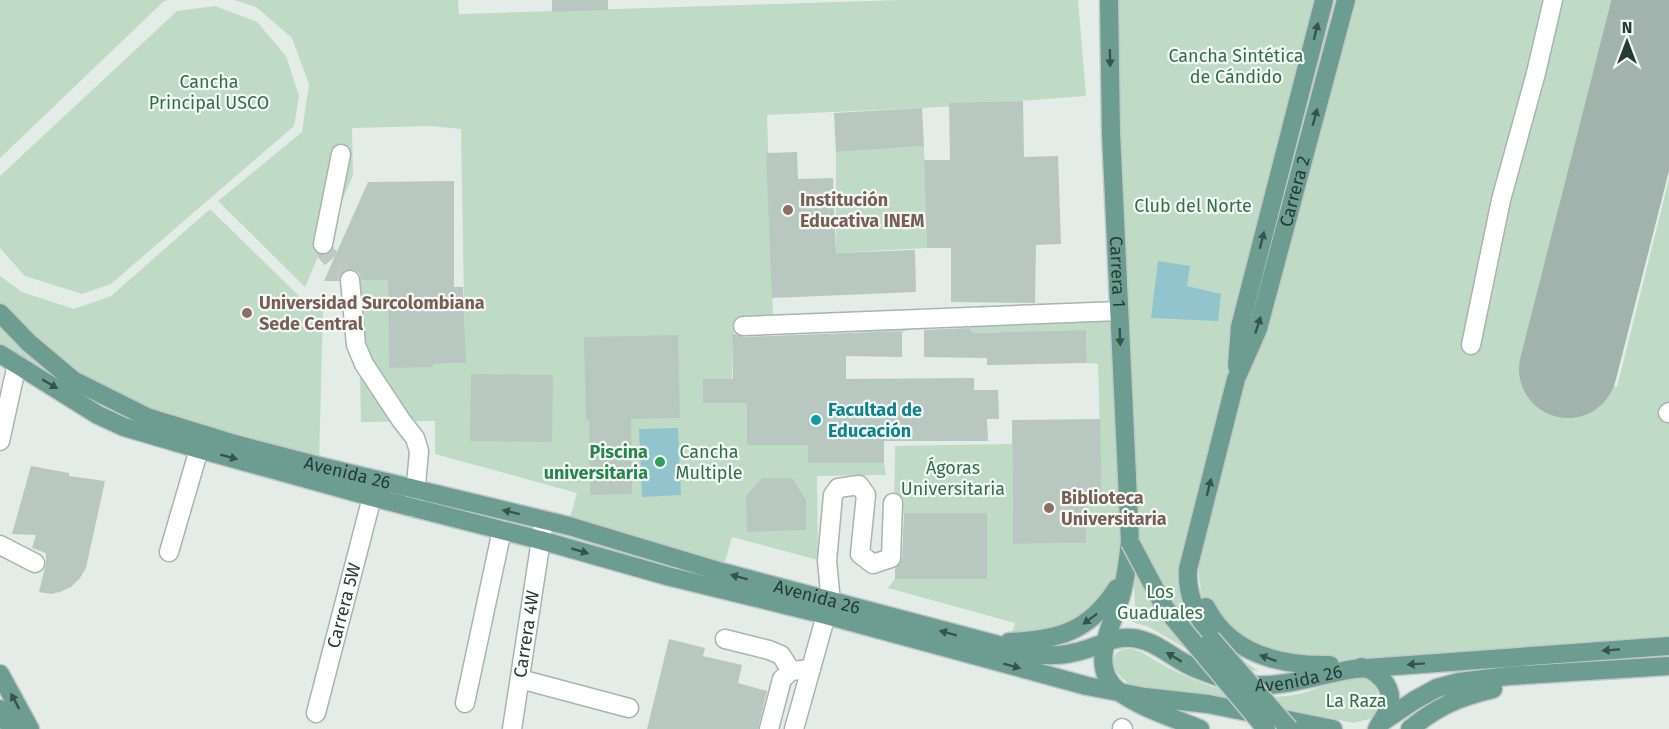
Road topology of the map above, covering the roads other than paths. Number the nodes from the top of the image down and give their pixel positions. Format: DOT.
graph roads {
  1 [pos="1109,0"];
  2 [pos="1324,0"];
  3 [pos="1346,0"];
  4 [pos="1553,0"];
  5 [pos="341,154"];
  6 [pos="324,244"];
  7 [pos="350,280"];
  8 [pos="1119,311"];
  9 [pos="0,313"];
  10 [pos="743,326"];
  11 [pos="1471,345"];
  12 [pos="0,354"];
  13 [pos="16,364"];
  14 [pos="1236,379"];
  15 [pos="0,441"];
  16 [pos="199,449"];
  17 [pos="417,489"];
  18 [pos="372,497"];
  19 [pos="893,503"];
  20 [pos="414,508"];
  21 [pos="544,520"];
  22 [pos="502,530"];
  23 [pos="540,540"];
  24 [pos="1130,542"];
  25 [pos="1195,543"];
  26 [pos="0,545"];
  27 [pos="169,552"];
  28 [pos="35,563"];
  29 [pos="1126,574"];
  30 [pos="828,608"];
  31 [pos="725,639"];
  32 [pos="1105,642"];
  33 [pos="986,643"];
  34 [pos="1669,646"];
  35 [pos="1669,666"];
  36 [pos="1367,668"];
  37 [pos="811,669"];
  38 [pos="791,670"];
  39 [pos="1587,671"];
  40 [pos="0,674"];
  41 [pos="520,679"];
  42 [pos="1120,693"];
  43 [pos="465,703"];
  44 [pos="628,708"];
  45 [pos="0,709"];
  46 [pos="316,713"];
  47 [pos="1376,727"];
  48 [pos="11,729"];
  49 [pos="30,729"];
  50 [pos="512,729"];
  51 [pos="768,729"];
  52 [pos="794,729"];
  53 [pos="1200,729"];
  54 [pos="1266,729"];
  55 [pos="1289,729"];
  56 [pos="1333,729"];
  57 [pos="1410,729"];
  1 -- 8 [label="main road, Carrera 1, one-way"];
  14 -- 2 [label="main road, Carrera 2, one-way"];
  14 -- 3 [label="main road, Carrera 2, one-way"];
  4 -- 11 [label="street"];
  5 -- 6 [label="street"];
  7 -- 17 [label="street"];
  8 -- 10 [label="street"];
  8 -- 24 [label="main road, Carrera 1, one-way"];
  9 -- 17 [label="main road, Avenida 26"];
  12 -- 13 [label="main road, Avenida 26"];
  13 -- 15 [label="street"];
  13 -- 16 [label="main road, Avenida 26, one-way"];
  25 -- 14 [label="main road, Carrera 2, one-way"];
  16 -- 18 [label="main road, Avenida 26, one-way"];
  16 -- 27 [label="street"];
  17 -- 20 [label="street"];
  21 -- 17 [label="main road, Avenida 26, one-way"];
  18 -- 20 [label="main road, Avenida 26"];
  18 -- 46 [label="street, Carrera 5W"];
  19 -- 30 [label="street"];
  20 -- 22 [label="main road, Avenida 26"];
  21 -- 23 [label="street, Carrera 4W"];
  30 -- 21 [label="main road, Avenida 26, one-way"];
  22 -- 23 [label="main road, Avenida 26"];
  22 -- 43 [label="street"];
  23 -- 30 [label="main road, Avenida 26, one-way"];
  23 -- 41 [label="street, Carrera 4W"];
  24 -- 29 [label="main road, Carrera 1"];
  24 -- 54 [label="main road, bridge"];
  36 -- 25 [label="main road, one-way"];
  25 -- 55 [label="main road, Carrera 2, bridge"];
  26 -- 28 [label="street"];
  29 -- 32 [label="main road, Carrera 1"];
  29 -- 33 [label="main road, one-way"];
  33 -- 30 [label="main road, Avenida 26, one-way"];
  30 -- 37 [label="street"];
  30 -- 42 [label="main road, Avenida 26, one-way"];
  31 -- 38 [label="street"];
  32 -- 33 [label="main road, Avenida 26"];
  36 -- 32 [label="main road, Avenida 26, one-way"];
  32 -- 42 [label="main road, Carrera 1"];
  34 -- 36 [label="main road, Avenida 26, one-way"];
  35 -- 39 [label="main road"];
  36 -- 47 [label="main road"];
  37 -- 38 [label="street"];
  37 -- 52 [label="street"];
  38 -- 51 [label="street"];
  39 -- 47 [label="main road"];
  39 -- 57 [label="main road"];
  49 -- 40 [label="main road, one-way"];
  41 -- 44 [label="street"];
  41 -- 50 [label="street, Carrera 4W"];
  42 -- 53 [label="main road"];
  42 -- 56 [label="main road, Avenida 26"];
  45 -- 48 [label="main road"];
}
